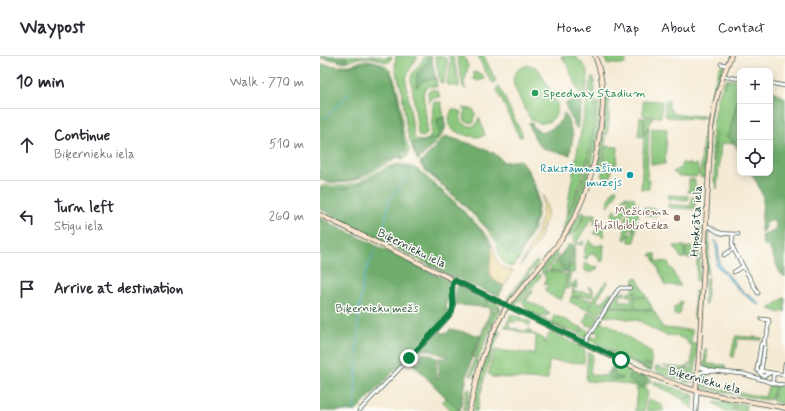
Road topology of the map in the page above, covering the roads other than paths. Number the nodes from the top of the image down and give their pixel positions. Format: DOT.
graph roads {
  1 [pos="595,56"];
  2 [pos="731,56"];
  3 [pos="721,64"];
  4 [pos="727,65"];
  5 [pos="723,76"];
  6 [pos="737,78"];
  7 [pos="773,84"];
  8 [pos="785,86"];
  9 [pos="320,215"];
  10 [pos="706,226"];
  11 [pos="733,234"];
  12 [pos="738,234"];
  13 [pos="733,249"];
  14 [pos="724,255"];
  15 [pos="743,266"];
  16 [pos="734,272"];
  17 [pos="454,280"];
  18 [pos="759,284"];
  19 [pos="754,287"];
  20 [pos="630,288"];
  21 [pos="758,293"];
  22 [pos="507,306"];
  23 [pos="761,319"];
  24 [pos="585,343"];
  25 [pos="785,364"];
  26 [pos="698,366"];
  27 [pos="713,371"];
  28 [pos="774,374"];
  29 [pos="784,375"];
  30 [pos="697,376"];
  31 [pos="773,382"];
  32 [pos="785,385"];
  33 [pos="696,390"];
  34 [pos="785,408"];
  35 [pos="359,411"];
  36 [pos="469,411"];
  37 [pos="696,411"];
  1 -- 22 [label="main road"];
  2 -- 4 [label="main road, Hipokrāta iela"];
  3 -- 4 [label="street"];
  4 -- 5 [label="main road, Hipokrāta iela"];
  5 -- 6 [label="street"];
  5 -- 10 [label="main road, Hipokrāta iela"];
  7 -- 8 [label="street"];
  9 -- 17 [label="main road, Biķernieku iela"];
  10 -- 11 [label="street"];
  10 -- 26 [label="main road, Hipokrāta iela"];
  11 -- 12 [label="street"];
  11 -- 13 [label="street"];
  13 -- 14 [label="street"];
  13 -- 15 [label="street"];
  15 -- 16 [label="street"];
  15 -- 19 [label="street"];
  17 -- 22 [label="main road, Biķernieku iela"];
  17 -- 35 [label="street"];
  18 -- 19 [label="street"];
  19 -- 21 [label="street"];
  20 -- 24 [label="street"];
  22 -- 24 [label="main road, Biķernieku iela"];
  22 -- 36 [label="main road"];
  23 -- 28 [label="street"];
  24 -- 33 [label="main road, Biķernieku iela"];
  25 -- 29 [label="street"];
  26 -- 27 [label="street"];
  26 -- 30 [label="main road, Hipokrāta iela"];
  27 -- 30 [label="street"];
  27 -- 31 [label="street"];
  28 -- 29 [label="street"];
  28 -- 31 [label="street"];
  30 -- 33 [label="main road, Hipokrāta iela"];
  31 -- 32 [label="street"];
  33 -- 34 [label="main road, Biķernieku iela"];
  33 -- 37 [label="street"];
}
